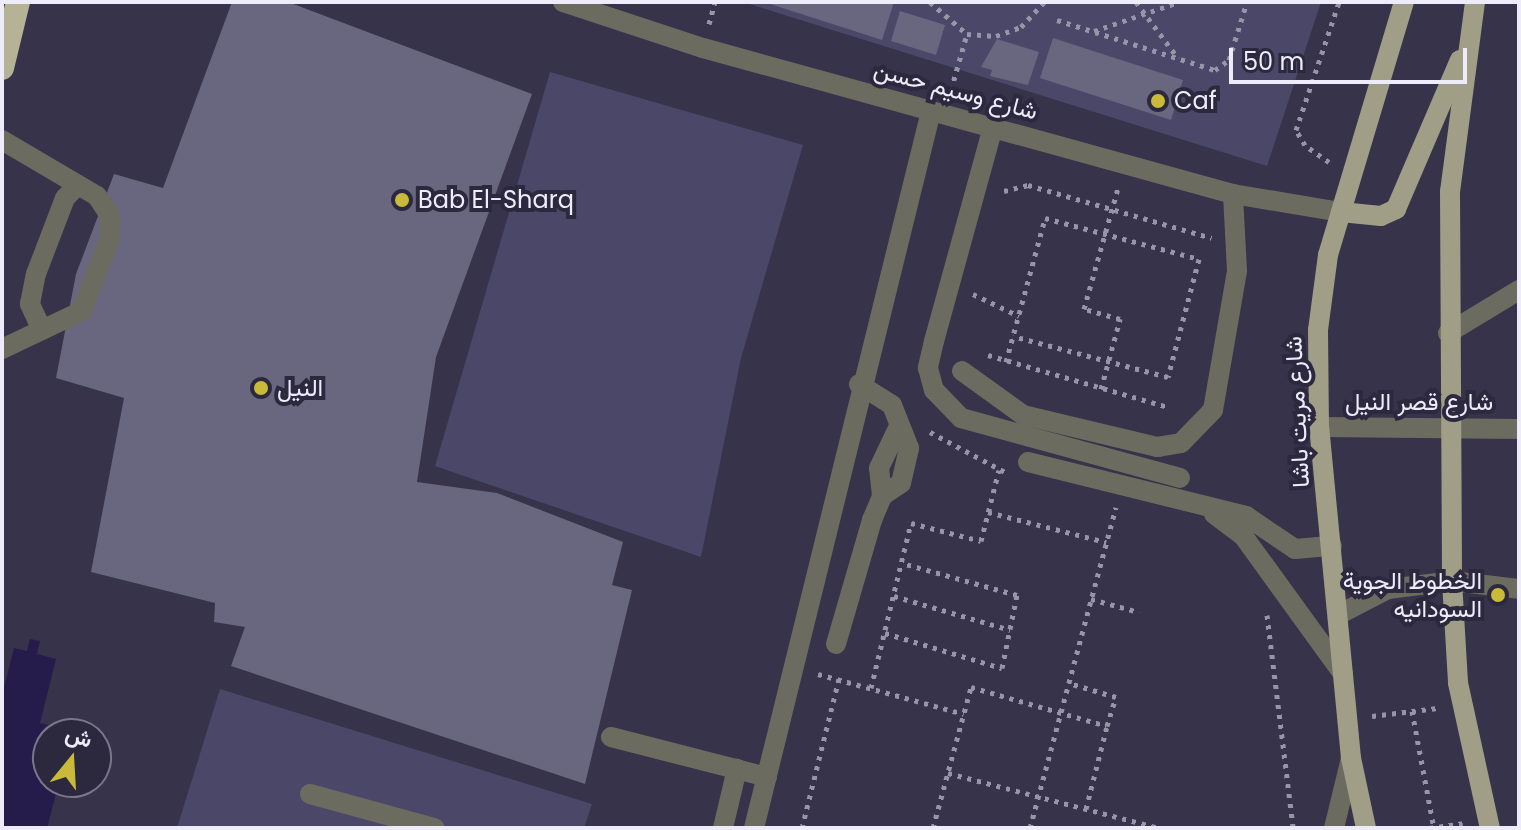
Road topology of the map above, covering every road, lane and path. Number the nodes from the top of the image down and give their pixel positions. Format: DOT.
graph roads {
  1 [pos="18,2"];
  2 [pos="563,2"];
  3 [pos="930,2"];
  4 [pos="1044,2"];
  5 [pos="1136,2"];
  6 [pos="1179,2"];
  7 [pos="1247,2"];
  8 [pos="1339,2"];
  9 [pos="1404,2"];
  10 [pos="1475,2"];
  11 [pos="1145,14"];
  12 [pos="1057,20"];
  13 [pos="1093,31"];
  14 [pos="967,34"];
  15 [pos="1465,50"];
  16 [pos="1178,59"];
  17 [pos="2,68"];
  18 [pos="937,112"];
  19 [pos="993,127"];
  20 [pos="2,140"];
  21 [pos="1124,164"];
  22 [pos="1351,177"];
  23 [pos="78,185"];
  24 [pos="1233,194"];
  25 [pos="999,195"];
  26 [pos="1112,208"];
  27 [pos="1341,212"];
  28 [pos="1104,234"];
  29 [pos="1222,247"];
  30 [pos="976,279"];
  31 [pos="1519,290"];
  32 [pos="972,293"];
  33 [pos="968,306"];
  34 [pos="1019,316"];
  35 [pos="42,330"];
  36 [pos="1448,333"];
  37 [pos="1013,336"];
  38 [pos="2,349"];
  39 [pos="981,353"];
  40 [pos="1109,361"];
  41 [pos="1006,362"];
  42 [pos="962,371"];
  43 [pos="859,384"];
  44 [pos="1101,389"];
  45 [pos="1168,407"];
  46 [pos="897,421"];
  47 [pos="1319,427"];
  48 [pos="1454,427"];
  49 [pos="1519,429"];
  50 [pos="1020,468"];
  51 [pos="999,470"];
  52 [pos="1180,478"];
  53 [pos="1102,498"];
  54 [pos="1117,502"];
  55 [pos="1132,507"];
  56 [pos="1207,510"];
  57 [pos="988,512"];
  58 [pos="1106,542"];
  59 [pos="1332,546"];
  60 [pos="902,563"];
  61 [pos="1452,581"];
  62 [pos="1519,589"];
  63 [pos="894,596"];
  64 [pos="1091,599"];
  65 [pos="1262,602"];
  66 [pos="1139,612"];
  67 [pos="1338,615"];
  68 [pos="1010,630"];
  69 [pos="885,633"];
  70 [pos="836,644"];
  71 [pos="793,666"];
  72 [pos="1343,674"];
  73 [pos="839,679"];
  74 [pos="1069,683"];
  75 [pos="871,688"];
  76 [pos="1463,705"];
  77 [pos="1412,711"];
  78 [pos="1061,712"];
  79 [pos="964,714"];
  80 [pos="1348,719"];
  81 [pos="1107,726"];
  82 [pos="611,737"];
  83 [pos="1351,758"];
  84 [pos="737,769"];
  85 [pos="948,773"];
  86 [pos="767,777"];
  87 [pos="310,794"];
  88 [pos="1039,797"];
  89 [pos="1086,809"];
  90 [pos="1489,824"];
  91 [pos="1135,825"];
  92 [pos="434,828"];
  93 [pos="723,828"];
  94 [pos="754,828"];
  95 [pos="802,828"];
  96 [pos="933,828"];
  97 [pos="1030,828"];
  98 [pos="1159,828"];
  99 [pos="1293,828"];
  100 [pos="1334,828"];
  101 [pos="1366,828"];
  102 [pos="1432,828"];
  1 -- 17 [label="highway"];
  2 -- 18 [label="street, شارع وسيم حسن"];
  3 -- 14 [label="path"];
  4 -- 14 [label="path"];
  5 -- 11 [label="path"];
  6 -- 11 [label="path"];
  7 -- 16 [label="path"];
  8 -- 22 [label="path"];
  9 -- 22 [label="main road, شارع مريت باشا"];
  10 -- 15 [label="main road"];
  11 -- 13 [label="path"];
  11 -- 16 [label="path"];
  12 -- 13 [label="path"];
  13 -- 16 [label="path"];
  14 -- 18 [label="path"];
  15 -- 27 [label="main road"];
  15 -- 36 [label="main road"];
  18 -- 19 [label="street, شارع وسيم حسن"];
  18 -- 43 [label="street"];
  19 -- 21 [label="street, شارع وسيم حسن"];
  19 -- 52 [label="street"];
  20 -- 23 [label="street"];
  21 -- 24 [label="street, شارع وسيم حسن"];
  21 -- 26 [label="path"];
  22 -- 27 [label="main road, شارع مريت باشا"];
  23 -- 35 [label="street"];
  23 -- 35 [label="street"];
  24 -- 27 [label="street, شارع وسيم حسن"];
  24 -- 42 [label="street"];
  25 -- 26 [label="path"];
  26 -- 28 [label="path"];
  26 -- 29 [label="path"];
  27 -- 47 [label="main road, شارع مريت باشا"];
  28 -- 34 [label="path"];
  28 -- 40 [label="path"];
  28 -- 40 [label="path"];
  30 -- 32 [label="path"];
  31 -- 36 [label="street"];
  32 -- 33 [label="path"];
  32 -- 34 [label="path"];
  34 -- 37 [label="path"];
  35 -- 38 [label="street"];
  36 -- 48 [label="main road"];
  37 -- 40 [label="path"];
  37 -- 41 [label="path"];
  39 -- 41 [label="path"];
  40 -- 44 [label="path"];
  41 -- 44 [label="path"];
  43 -- 46 [label="street"];
  43 -- 71 [label="street"];
  44 -- 45 [label="path"];
  46 -- 51 [label="path"];
  46 -- 70 [label="street"];
  47 -- 48 [label="street, شارع قصر النيل"];
  47 -- 59 [label="main road, شارع مريت باشا"];
  48 -- 49 [label="street, شارع قصر النيل"];
  48 -- 61 [label="main road"];
  50 -- 51 [label="path"];
  50 -- 56 [label="street"];
  51 -- 57 [label="path"];
  53 -- 54 [label="path"];
  54 -- 55 [label="path"];
  54 -- 58 [label="path"];
  56 -- 59 [label="street"];
  56 -- 72 [label="street"];
  57 -- 58 [label="path"];
  57 -- 60 [label="path"];
  58 -- 64 [label="path"];
  59 -- 67 [label="main road, شارع مريت باشا"];
  60 -- 63 [label="path"];
  60 -- 68 [label="path"];
  61 -- 62 [label="street"];
  61 -- 67 [label="street"];
  61 -- 76 [label="main road"];
  63 -- 68 [label="path"];
  63 -- 69 [label="path"];
  64 -- 66 [label="path"];
  64 -- 74 [label="path"];
  65 -- 99 [label="path"];
  67 -- 72 [label="main road, شارع مريت باشا"];
  68 -- 69 [label="path"];
  69 -- 75 [label="path"];
  71 -- 73 [label="path"];
  71 -- 86 [label="street"];
  72 -- 80 [label="main road, شارع مريت باشا"];
  73 -- 75 [label="path"];
  73 -- 95 [label="path"];
  74 -- 78 [label="path"];
  74 -- 81 [label="path"];
  75 -- 79 [label="path"];
  76 -- 77 [label="path"];
  76 -- 90 [label="main road"];
  77 -- 80 [label="path"];
  77 -- 102 [label="path"];
  78 -- 79 [label="path"];
  78 -- 81 [label="path"];
  78 -- 88 [label="path"];
  79 -- 85 [label="path"];
  80 -- 83 [label="main road, شارع مريت باشا"];
  81 -- 89 [label="path"];
  82 -- 84 [label="street"];
  83 -- 100 [label="street"];
  83 -- 101 [label="main road, شارع مريت باشا"];
  84 -- 86 [label="street"];
  84 -- 93 [label="street"];
  85 -- 88 [label="path"];
  85 -- 96 [label="path"];
  86 -- 94 [label="street"];
  87 -- 92 [label="street"];
  88 -- 89 [label="path"];
  88 -- 97 [label="path"];
  89 -- 91 [label="path"];
  90 -- 102 [label="path"];
  91 -- 98 [label="path"];
}
